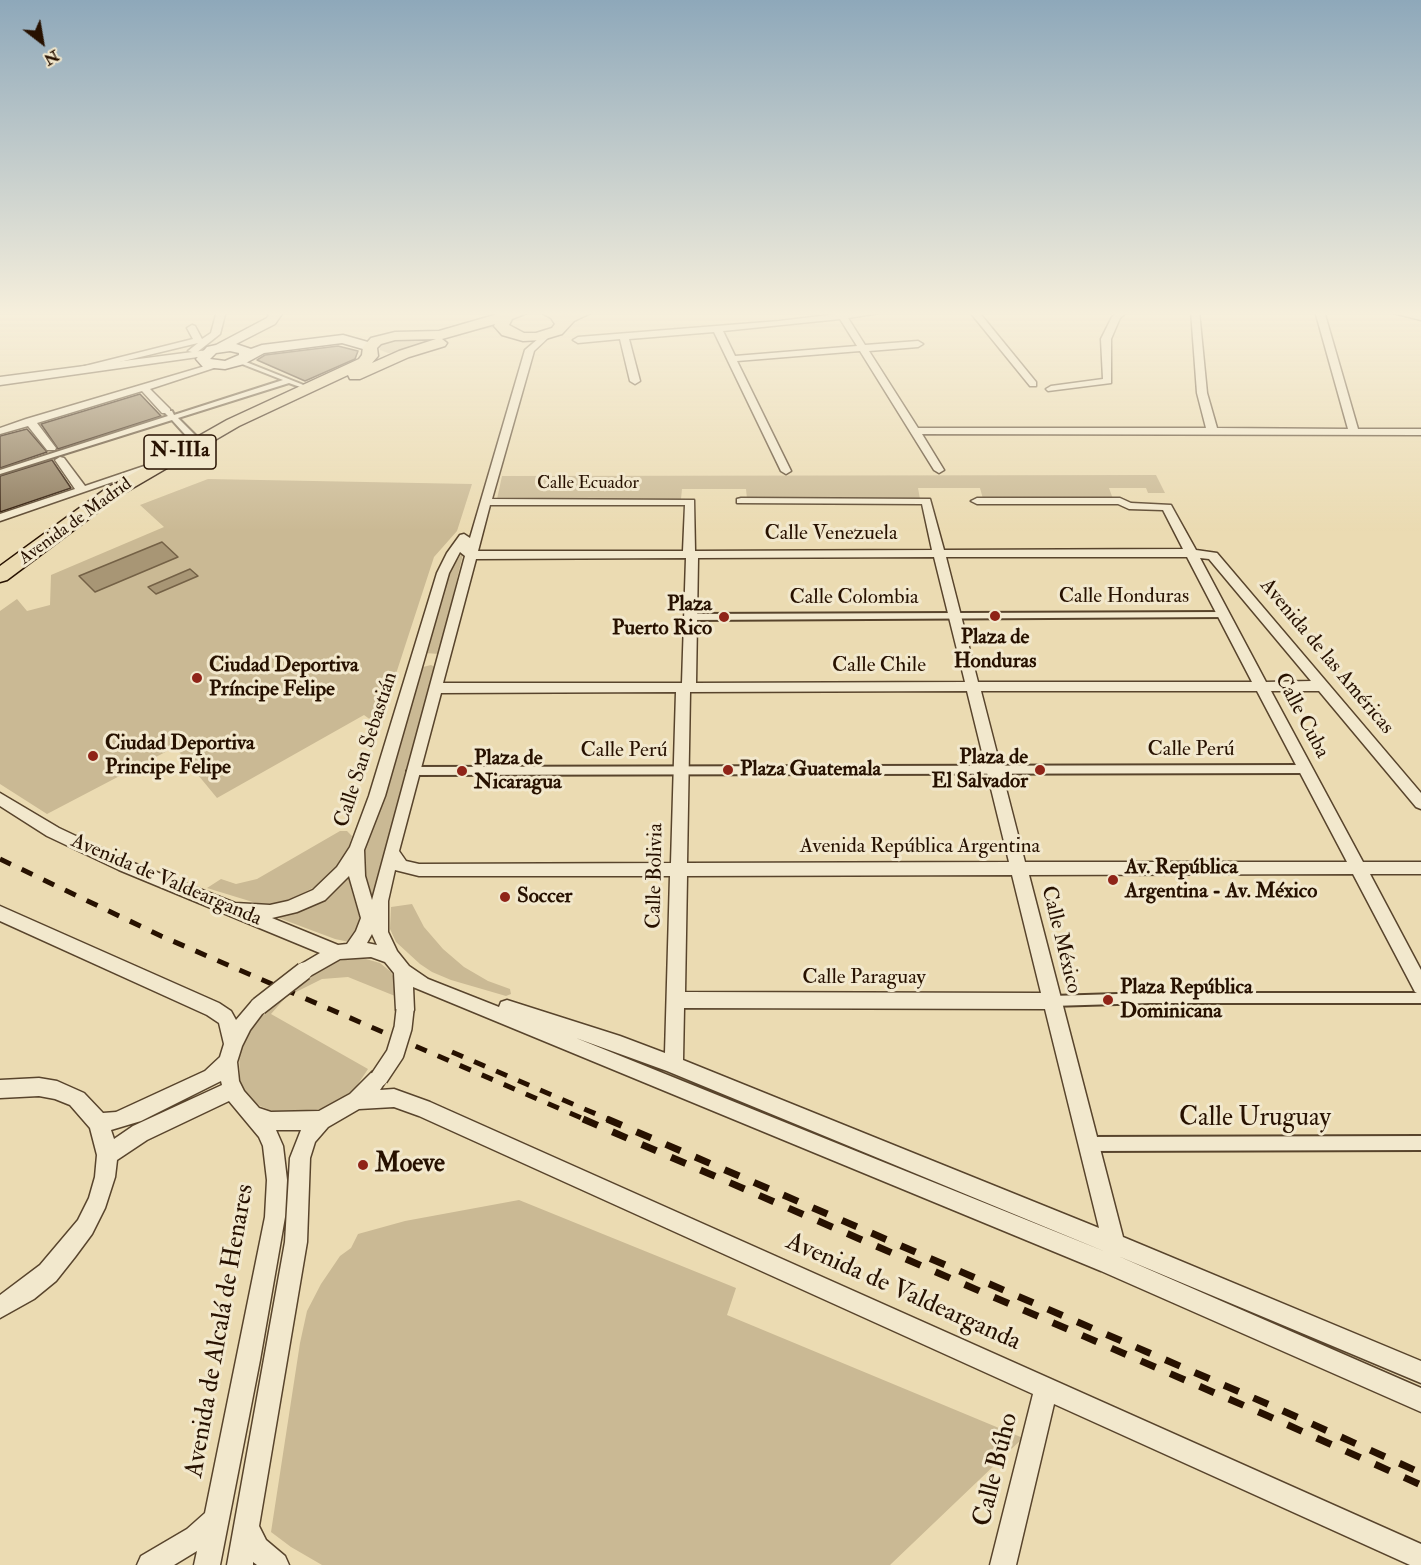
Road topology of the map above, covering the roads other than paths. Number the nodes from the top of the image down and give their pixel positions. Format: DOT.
graph roads {
  1 [pos="124,384"];
  2 [pos="149,384"];
  3 [pos="277,384"];
  4 [pos="297,384"];
  5 [pos="319,384"];
  6 [pos="336,384"];
  7 [pos="520,384"];
  8 [pos="744,384"];
  9 [pos="885,384"];
  10 [pos="1086,384"];
  11 [pos="1201,384"];
  12 [pos="1340,384"];
  13 [pos="303,386"];
  14 [pos="143,387"];
  15 [pos="1051,389"];
  16 [pos="170,414"];
  17 [pos="30,422"];
  18 [pos="0,425"];
  19 [pos="0,430"];
  20 [pos="914,431"];
  21 [pos="1212,431"];
  22 [pos="1354,432"];
  23 [pos="1421,432"];
  24 [pos="194,439"];
  25 [pos="55,454"];
  26 [pos="159,465"];
  27 [pos="939,470"];
  28 [pos="786,471"];
  29 [pos="0,472"];
  30 [pos="82,490"];
  31 [pos="741,501"];
  32 [pos="977,501"];
  33 [pos="485,502"];
  34 [pos="690,504"];
  35 [pos="0,518"];
  36 [pos="458,545"];
  37 [pos="1191,553"];
  38 [pos="691,554"];
  39 [pos="939,554"];
  40 [pos="471,555"];
  41 [pos="0,576"];
  42 [pos="0,596"];
  43 [pos="955,615"];
  44 [pos="1224,615"];
  45 [pos="691,616"];
  46 [pos="417,663"];
  47 [pos="440,664"];
  48 [pos="1262,686"];
  49 [pos="1323,686"];
  50 [pos="686,687"];
  51 [pos="973,687"];
  52 [pos="434,688"];
  53 [pos="1305,769"];
  54 [pos="994,770"];
  55 [pos="412,771"];
  56 [pos="681,771"];
  57 [pos="0,799"];
  58 [pos="1421,803"];
  59 [pos="357,849"];
  60 [pos="391,852"];
  61 [pos="1358,868"];
  62 [pos="1421,868"];
  63 [pos="1019,869"];
  64 [pos="419,870"];
  65 [pos="679,870"];
  66 [pos="383,888"];
  67 [pos="232,910"];
  68 [pos="0,913"];
  69 [pos="345,951"];
  70 [pos="397,964"];
  71 [pos="1421,987"];
  72 [pos="1421,998"];
  73 [pos="676,1000"];
  74 [pos="1052,1001"];
  75 [pos="476,1005"];
  76 [pos="231,1053"];
  77 [pos="674,1065"];
  78 [pos="0,1089"];
  79 [pos="234,1091"];
  80 [pos="357,1101"];
  81 [pos="252,1114"];
  82 [pos="321,1120"];
  83 [pos="98,1122"];
  84 [pos="1421,1143"];
  85 [pos="1088,1144"];
  86 [pos="107,1155"];
  87 [pos="1114,1245"];
  88 [pos="0,1307"];
  89 [pos="1421,1372"];
  90 [pos="1046,1389"];
  91 [pos="1421,1400"];
  92 [pos="216,1520"];
  93 [pos="248,1529"];
  94 [pos="1421,1557"];
  95 [pos="150,1565"];
  96 [pos="207,1565"];
  97 [pos="240,1565"];
  98 [pos="276,1565"];
  99 [pos="1004,1565"];
  1 -- 18 [label="street"];
  2 -- 14 [label="street"];
  3 -- 16 [label="street"];
  4 -- 13 [label="street"];
  5 -- 26 [label="highway, Avenida de Madrid / N-IIIa"];
  6 -- 42 [label="highway, Avenida de Madrid / N-IIIa"];
  7 -- 33 [label="street, Calle San Sebastián"];
  8 -- 28 [label="street"];
  9 -- 20 [label="street"];
  10 -- 15 [label="street"];
  11 -- 21 [label="street"];
  12 -- 22 [label="street"];
  14 -- 16 [label="street"];
  14 -- 17 [label="street"];
  16 -- 24 [label="street"];
  16 -- 25 [label="street"];
  17 -- 19 [label="street"];
  17 -- 25 [label="street"];
  20 -- 21 [label="street"];
  20 -- 27 [label="street"];
  21 -- 22 [label="street"];
  22 -- 23 [label="street"];
  25 -- 29 [label="street"];
  25 -- 30 [label="street"];
  26 -- 30 [label="street"];
  26 -- 41 [label="highway, Avenida de Madrid / N-IIIa"];
  30 -- 35 [label="street"];
  31 -- 39 [label="street, Calle México"];
  32 -- 37 [label="street, Calle Cuba"];
  33 -- 34 [label="street, Calle Ecuador"];
  33 -- 36 [label="street, Calle San Sebastián"];
  33 -- 40 [label="street, Calle San Sebastián"];
  34 -- 38 [label="street, Calle Bolivia"];
  36 -- 40 [label="street"];
  36 -- 46 [label="street, Calle San Sebastián"];
  37 -- 39 [label="street, Calle Venezuela"];
  37 -- 44 [label="street, Calle Cuba"];
  37 -- 49 [label="street, Avenida de las Américas"];
  38 -- 39 [label="street, Calle Venezuela"];
  38 -- 40 [label="street, Calle Venezuela"];
  38 -- 45 [label="street, Calle Bolivia"];
  39 -- 43 [label="street, Calle México"];
  40 -- 47 [label="street, Calle San Sebastián"];
  43 -- 44 [label="street, Calle Honduras"];
  43 -- 45 [label="street, Calle Colombia"];
  43 -- 51 [label="street, Calle México"];
  44 -- 48 [label="street, Calle Cuba"];
  45 -- 50 [label="street, Calle Bolivia"];
  46 -- 47 [label="street, Calle San Sebastián"];
  46 -- 59 [label="street, Calle San Sebastián"];
  47 -- 52 [label="street, Calle San Sebastián"];
  48 -- 49 [label="street, Calle Chile"];
  48 -- 51 [label="street, Calle Chile"];
  48 -- 53 [label="street, Calle Cuba"];
  49 -- 58 [label="street, Avenida de las Américas"];
  50 -- 51 [label="street, Calle Chile"];
  50 -- 52 [label="street, Calle Chile"];
  50 -- 56 [label="street, Calle Bolivia"];
  51 -- 54 [label="street, Calle México"];
  52 -- 55 [label="street, Calle San Sebastián"];
  53 -- 54 [label="street, Calle Perú"];
  53 -- 61 [label="street, Calle Cuba"];
  54 -- 56 [label="street"];
  54 -- 63 [label="street, Calle México"];
  55 -- 56 [label="street, Calle Perú"];
  55 -- 60 [label="street, Calle San Sebastián"];
  56 -- 65 [label="street, Calle Bolivia"];
  57 -- 67 [label="street, Avenida de Valdearganda"];
  59 -- 67 [label="street"];
  59 -- 69 [label="street"];
  60 -- 64 [label="street, Avenida República Argentina"];
  60 -- 66 [label="street, Calle San Sebastián"];
  61 -- 62 [label="street, Avenida República Argentina"];
  61 -- 63 [label="street, Avenida República Argentina"];
  61 -- 71 [label="street, Calle Cuba"];
  63 -- 65 [label="street, Avenida República Argentina"];
  63 -- 74 [label="street, Calle México"];
  64 -- 65 [label="street, Avenida República Argentina"];
  64 -- 66 [label="street, Avenida República Argentina"];
  65 -- 73 [label="street, Calle Bolivia"];
  66 -- 70 [label="street, Calle San Sebastián"];
  67 -- 69 [label="street, Avenida de Valdearganda"];
  68 -- 76 [label="street"];
  69 -- 70 [label="street"];
  69 -- 76 [label="street, bridge"];
  70 -- 75 [label="street"];
  70 -- 80 [label="street, bridge"];
  72 -- 74 [label="street"];
  73 -- 74 [label="street, Calle Paraguay"];
  73 -- 77 [label="street, Calle Bolivia"];
  74 -- 85 [label="street, Calle México"];
  75 -- 77 [label="street"];
  75 -- 91 [label="street"];
  76 -- 79 [label="street"];
  76 -- 83 [label="street"];
  77 -- 87 [label="street"];
  78 -- 83 [label="street"];
  79 -- 81 [label="street"];
  79 -- 86 [label="street"];
  80 -- 82 [label="street"];
  80 -- 90 [label="street, Avenida de Valdearganda"];
  81 -- 82 [label="street"];
  81 -- 92 [label="street, Avenida de Alcalá de Henares"];
  82 -- 93 [label="street"];
  83 -- 86 [label="street"];
  84 -- 85 [label="street, Calle Uruguay"];
  85 -- 87 [label="street, Calle México"];
  86 -- 88 [label="street"];
  87 -- 89 [label="street"];
  90 -- 94 [label="street, Avenida de Valdearganda"];
  90 -- 99 [label="street, Calle Búho"];
  92 -- 95 [label="street"];
  92 -- 96 [label="street, Avenida de Alcalá de Henares"];
  93 -- 97 [label="street"];
  93 -- 98 [label="street"];
}
